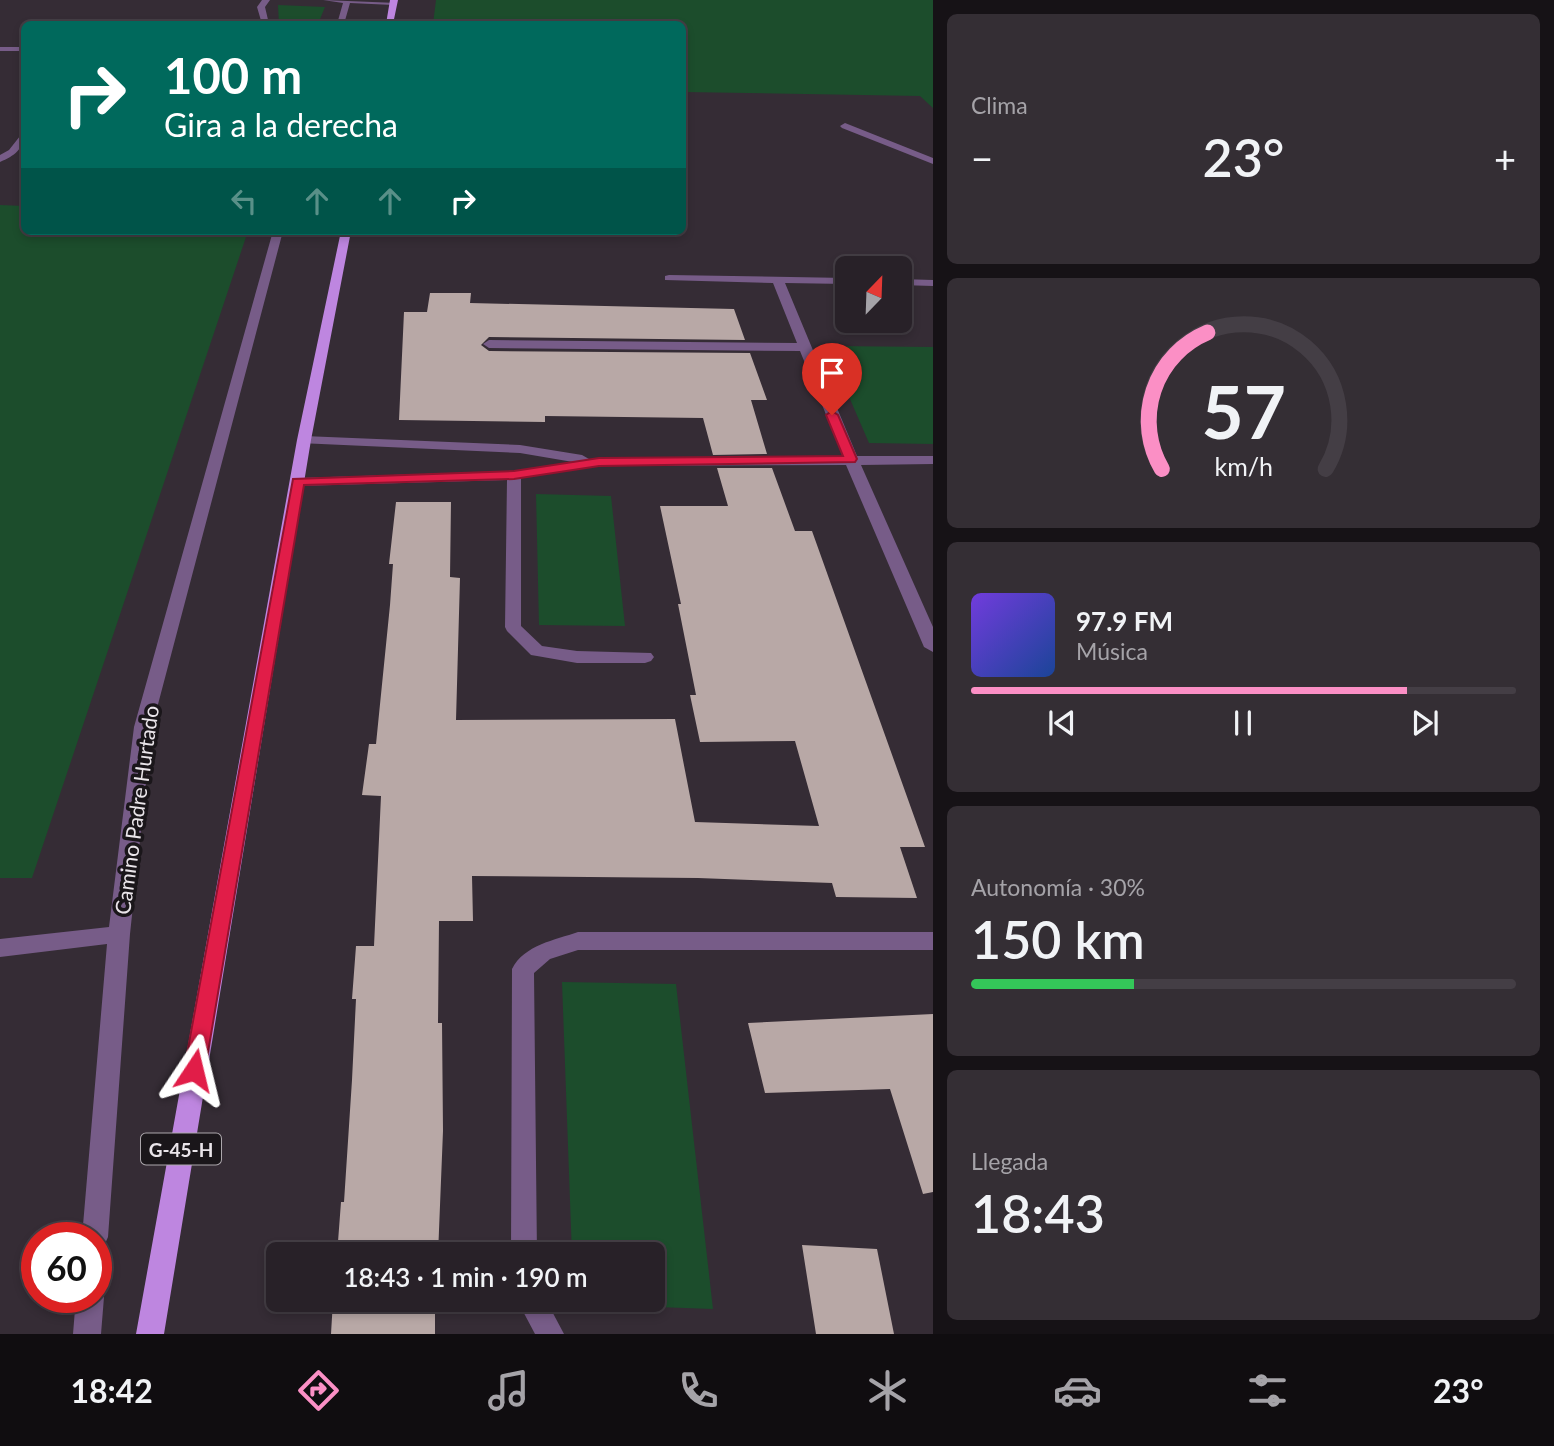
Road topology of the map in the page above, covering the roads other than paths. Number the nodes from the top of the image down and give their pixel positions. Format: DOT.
graph roads {
  1 [pos="266,0"];
  2 [pos="327,0"];
  3 [pos="347,0"];
  4 [pos="394,1"];
  5 [pos="265,21"];
  6 [pos="341,21"];
  7 [pos="390,21"];
  8 [pos="0,49"];
  9 [pos="21,49"];
  10 [pos="845,126"];
  11 [pos="21,139"];
  12 [pos="0,159"];
  13 [pos="933,161"];
  14 [pos="277,235"];
  15 [pos="345,235"];
  16 [pos="669,278"];
  17 [pos="777,279"];
  18 [pos="835,281"];
  19 [pos="912,282"];
  20 [pos="933,283"];
  21 [pos="489,344"];
  22 [pos="805,348"];
  23 [pos="304,440"];
  24 [pos="851,459"];
  25 [pos="933,460"];
  26 [pos="599,462"];
  27 [pos="514,475"];
  28 [pos="298,482"];
  29 [pos="933,647"];
  30 [pos="645,657"];
  31 [pos="119,934"];
  32 [pos="933,940"];
  33 [pos="0,948"];
  34 [pos="96,1222"];
  35 [pos="524,1242"];
  36 [pos="538,1312"];
  37 [pos="89,1313"];
  38 [pos="87,1334"];
  39 [pos="149,1334"];
  40 [pos="550,1334"];
  1 -- 5 [label="street"];
  2 -- 3 [label="street"];
  3 -- 4 [label="street"];
  3 -- 6 [label="street"];
  4 -- 7 [label="main road"];
  8 -- 9 [label="street"];
  10 -- 13 [label="street"];
  11 -- 12 [label="street"];
  14 -- 31 [label="street, Camino Padre Hurtado"];
  15 -- 23 [label="main road, G-45-H"];
  16 -- 17 [label="street"];
  17 -- 18 [label="street"];
  17 -- 22 [label="street"];
  19 -- 20 [label="street"];
  21 -- 22 [label="street"];
  22 -- 24 [label="street"];
  23 -- 26 [label="street"];
  23 -- 28 [label="main road, G-45-H"];
  24 -- 25 [label="street"];
  24 -- 26 [label="street"];
  24 -- 29 [label="street"];
  26 -- 27 [label="street"];
  27 -- 28 [label="street"];
  27 -- 30 [label="street"];
  28 -- 39 [label="main road, G-45-H"];
  31 -- 33 [label="street"];
  31 -- 34 [label="street, Camino Padre Hurtado"];
  32 -- 35 [label="street"];
  36 -- 40 [label="street"];
  37 -- 38 [label="street"];
}
